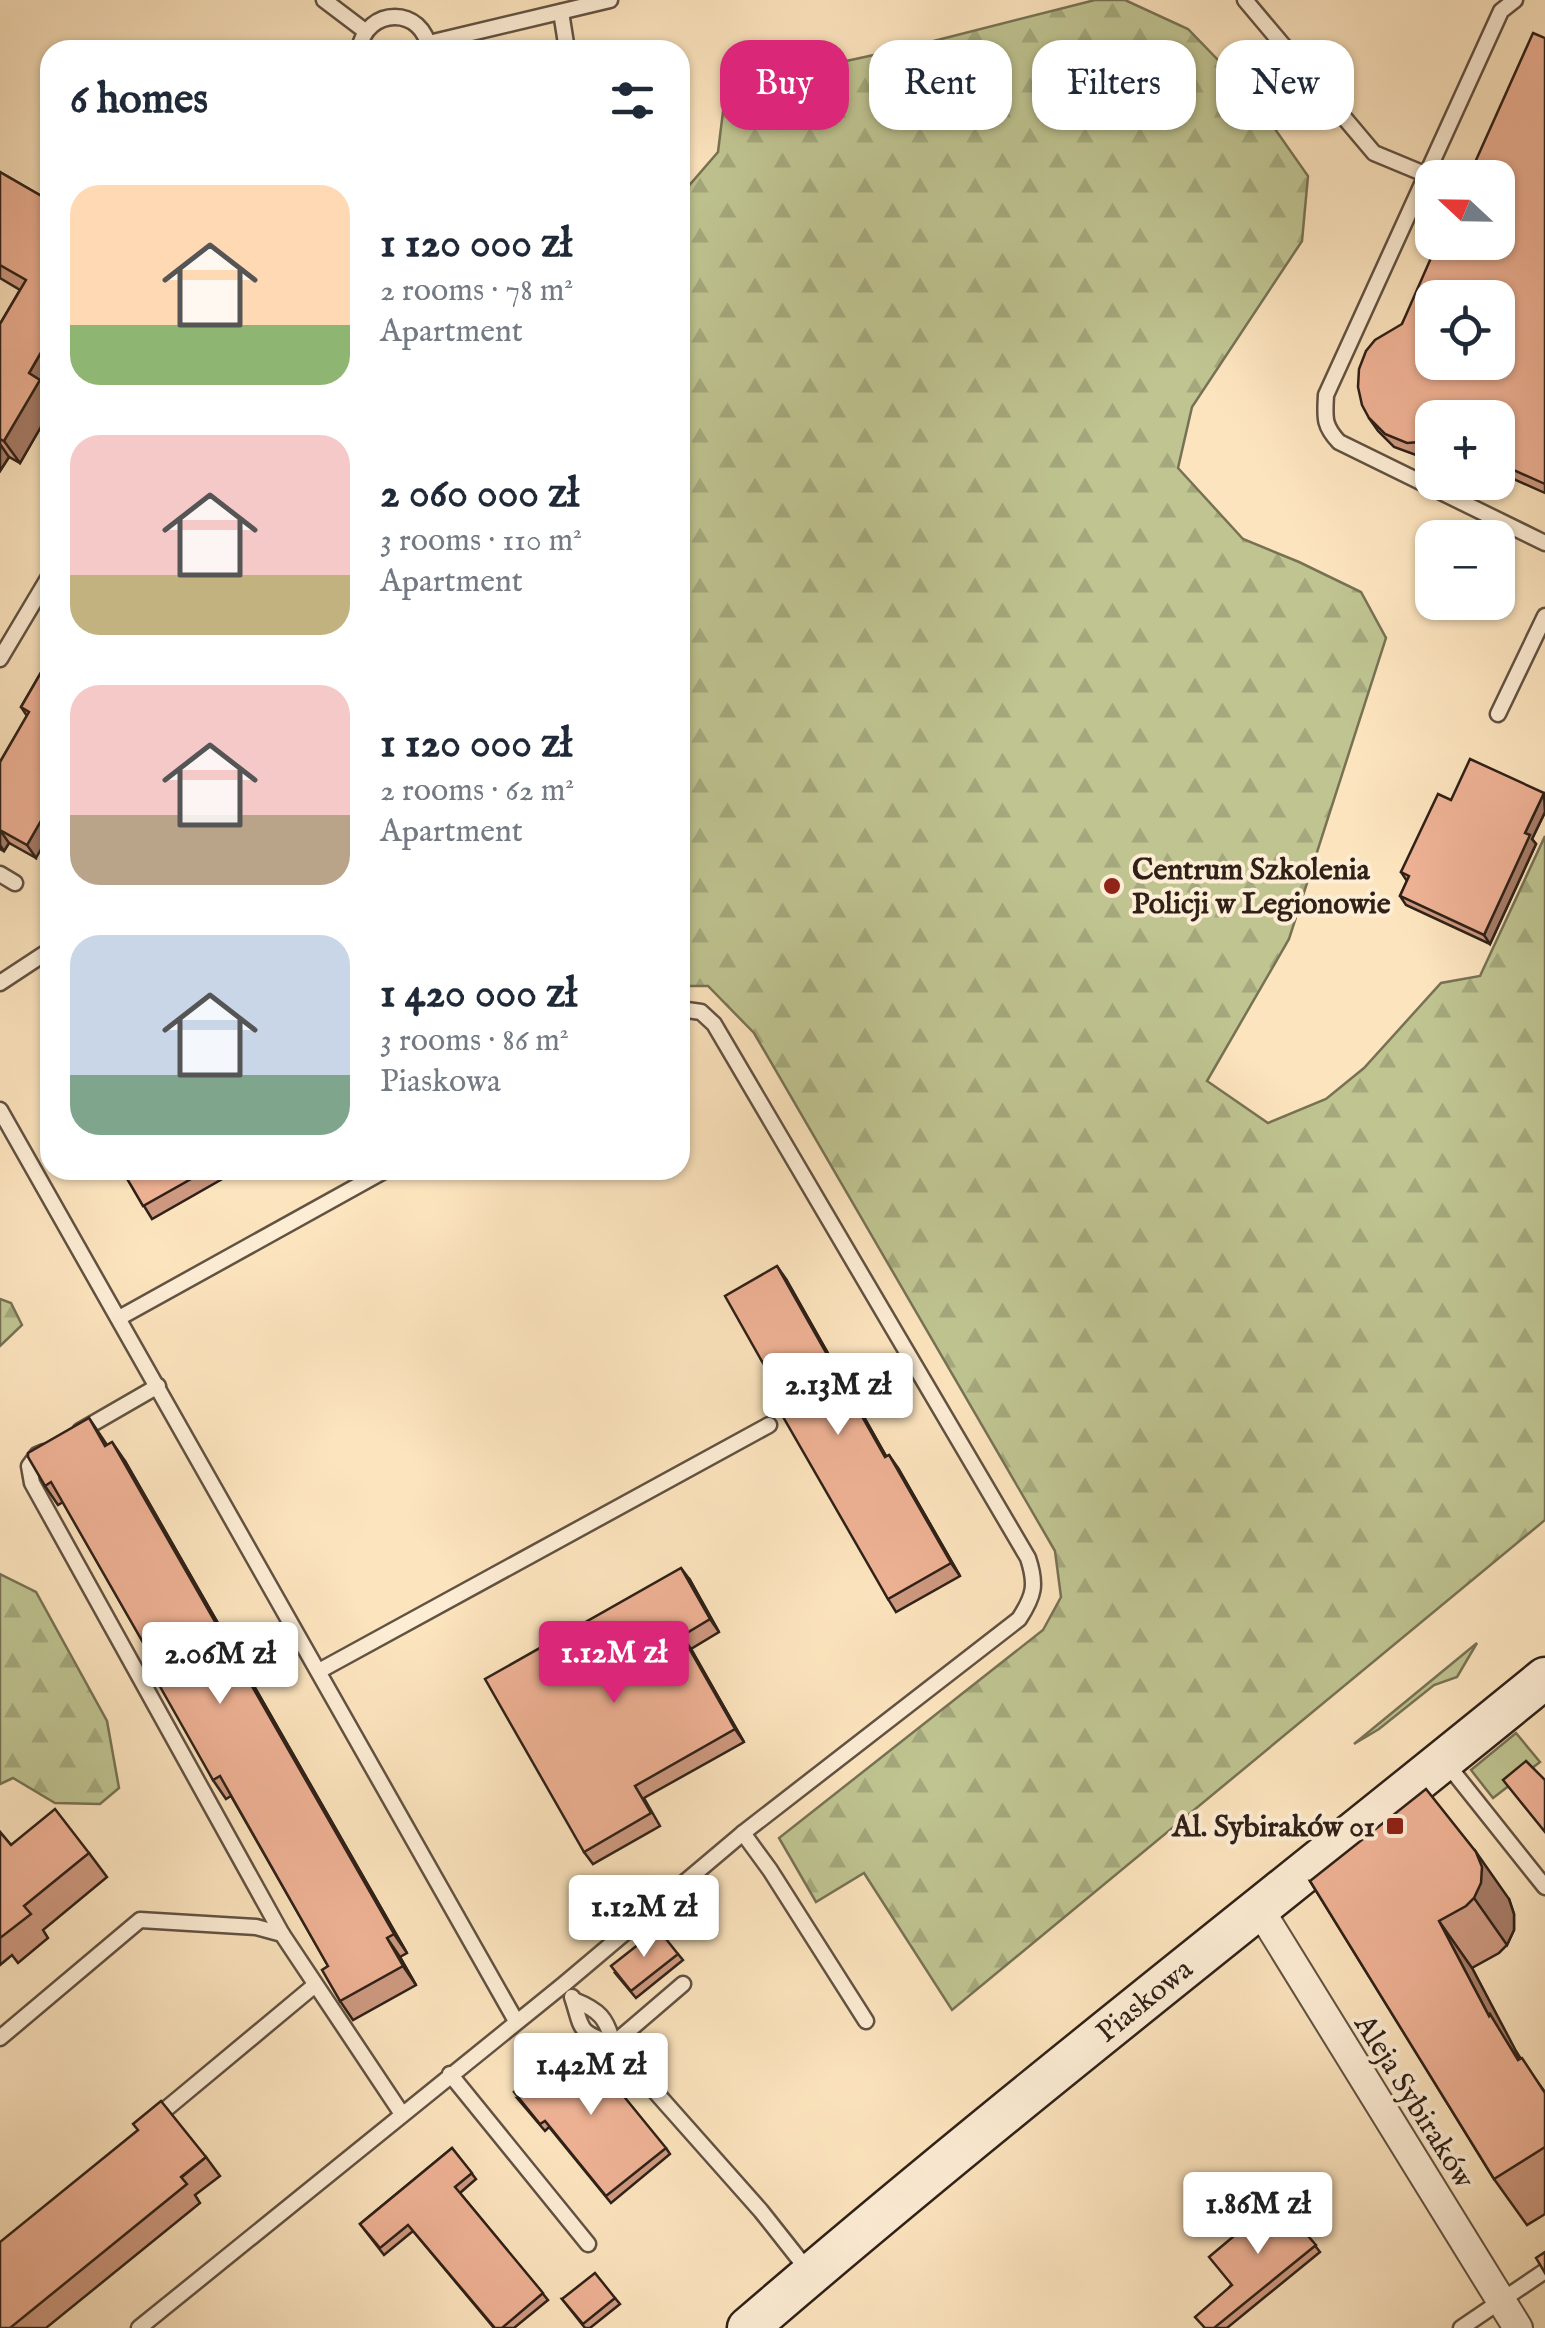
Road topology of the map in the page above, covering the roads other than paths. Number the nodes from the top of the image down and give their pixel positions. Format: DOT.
graph roads {
  1 [pos="324,0"];
  2 [pos="610,0"];
  3 [pos="1244,0"];
  4 [pos="1515,0"];
  5 [pos="562,12"];
  6 [pos="365,32"];
  7 [pos="362,40"];
  8 [pos="427,40"];
  9 [pos="452,40"];
  10 [pos="566,40"];
  11 [pos="1433,160"];
  12 [pos="1415,171"];
  13 [pos="1415,199"];
  14 [pos="1545,542"];
  15 [pos="40,592"];
  16 [pos="1545,616"];
  17 [pos="0,660"];
  18 [pos="1498,714"];
  19 [pos="0,874"];
  20 [pos="15,883"];
  21 [pos="40,957"];
  22 [pos="0,984"];
  23 [pos="690,1010"];
  24 [pos="0,1110"];
  25 [pos="40,1180"];
  26 [pos="40,1180"];
  27 [pos="368,1180"];
  28 [pos="119,1318"];
  29 [pos="158,1386"];
  30 [pos="769,1425"];
  31 [pos="68,1438"];
  32 [pos="53,1446"];
  33 [pos="318,1671"];
  34 [pos="1545,1678"];
  35 [pos="1444,1759"];
  36 [pos="743,1833"];
  37 [pos="1545,1887"];
  38 [pos="1258,1907"];
  39 [pos="282,1934"];
  40 [pos="683,1984"];
  41 [pos="315,1985"];
  42 [pos="563,1985"];
  43 [pos="866,2020"];
  44 [pos="516,2021"];
  45 [pos="0,2038"];
  46 [pos="613,2044"];
  47 [pos="450,2074"];
  48 [pos="402,2114"];
  49 [pos="135,2134"];
  50 [pos="588,2244"];
  51 [pos="1545,2271"];
  52 [pos="811,2274"];
  53 [pos="1502,2302"];
  54 [pos="139,2328"];
  55 [pos="748,2328"];
  56 [pos="1461,2328"];
  57 [pos="1518,2328"];
  1 -- 6 [label="lane"];
  2 -- 5 [label="lane"];
  3 -- 12 [label="lane"];
  4 -- 11 [label="lane"];
  5 -- 9 [label="lane"];
  5 -- 10 [label="lane"];
  6 -- 7 [label="lane"];
  6 -- 8 [label="lane"];
  13 -- 14 [label="lane"];
  15 -- 17 [label="lane"];
  16 -- 18 [label="lane"];
  19 -- 20 [label="lane"];
  21 -- 22 [label="lane"];
  23 -- 36 [label="lane"];
  24 -- 25 [label="lane"];
  26 -- 28 [label="lane"];
  27 -- 28 [label="lane"];
  28 -- 29 [label="lane"];
  29 -- 31 [label="lane"];
  29 -- 33 [label="lane"];
  30 -- 33 [label="lane"];
  32 -- 39 [label="lane"];
  33 -- 44 [label="lane"];
  34 -- 35 [label="street, Piaskowa"];
  35 -- 37 [label="lane"];
  35 -- 38 [label="street, Piaskowa"];
  36 -- 42 [label="lane"];
  36 -- 43 [label="lane"];
  38 -- 52 [label="street, Piaskowa"];
  38 -- 53 [label="street, Aleja Sybiraków"];
  39 -- 41 [label="lane"];
  39 -- 45 [label="lane"];
  40 -- 46 [label="lane"];
  41 -- 48 [label="lane"];
  41 -- 49 [label="lane"];
  42 -- 44 [label="lane"];
  42 -- 46 [label="lane"];
  44 -- 47 [label="lane"];
  46 -- 52 [label="lane"];
  47 -- 48 [label="lane"];
  47 -- 50 [label="lane"];
  48 -- 54 [label="lane"];
  51 -- 53 [label="lane"];
  52 -- 55 [label="street, Piaskowa"];
  53 -- 56 [label="lane"];
  53 -- 57 [label="street, Aleja Sybiraków"];
}
